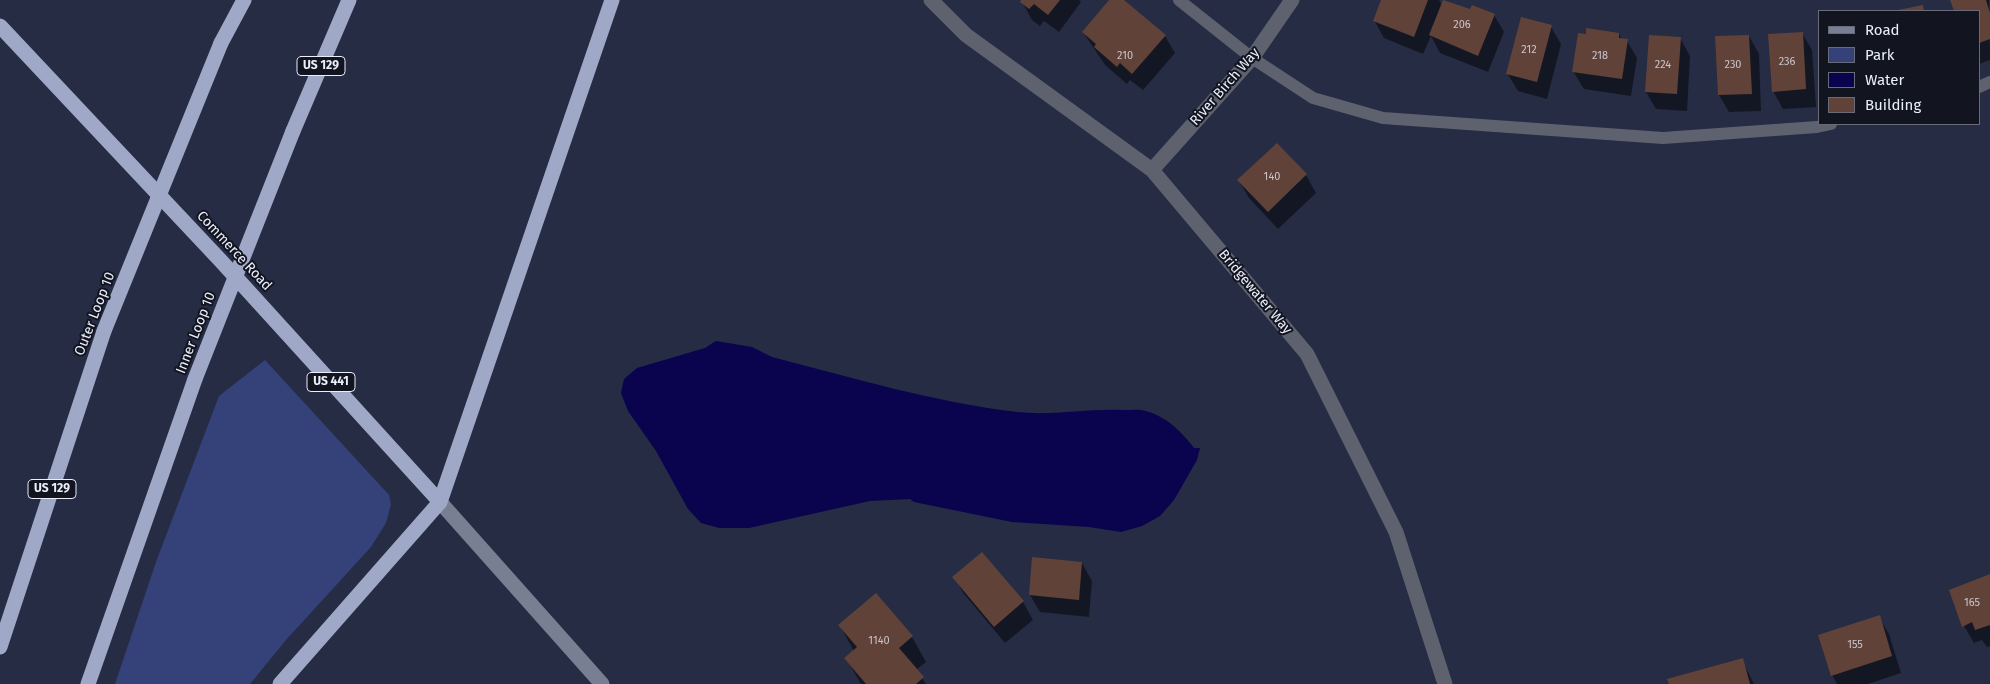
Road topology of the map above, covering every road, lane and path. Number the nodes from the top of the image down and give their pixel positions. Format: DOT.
graph roads {
  1 [pos="244,0"];
  2 [pos="349,0"];
  3 [pos="612,0"];
  4 [pos="931,0"];
  5 [pos="1179,0"];
  6 [pos="1292,0"];
  7 [pos="0,26"];
  8 [pos="1252,58"];
  9 [pos="1826,125"];
  10 [pos="1152,170"];
  11 [pos="440,502"];
  12 [pos="0,648"];
  13 [pos="88,684"];
  14 [pos="280,684"];
  15 [pos="602,684"];
  16 [pos="1445,684"];
  1 -- 12 [label="highway, Outer Loop 10 / US 129, bridge"];
  2 -- 13 [label="highway, Inner Loop 10 / US 129, bridge"];
  3 -- 11 [label="highway"];
  4 -- 10 [label="street, Bridgewater Way"];
  5 -- 8 [label="lane"];
  6 -- 8 [label="street, River Birch Way"];
  7 -- 11 [label="highway, Commerce Road / US 441"];
  8 -- 9 [label="lane"];
  8 -- 10 [label="street, River Birch Way"];
  10 -- 16 [label="street, Bridgewater Way"];
  11 -- 14 [label="highway"];
  11 -- 15 [label="main road"];
}
